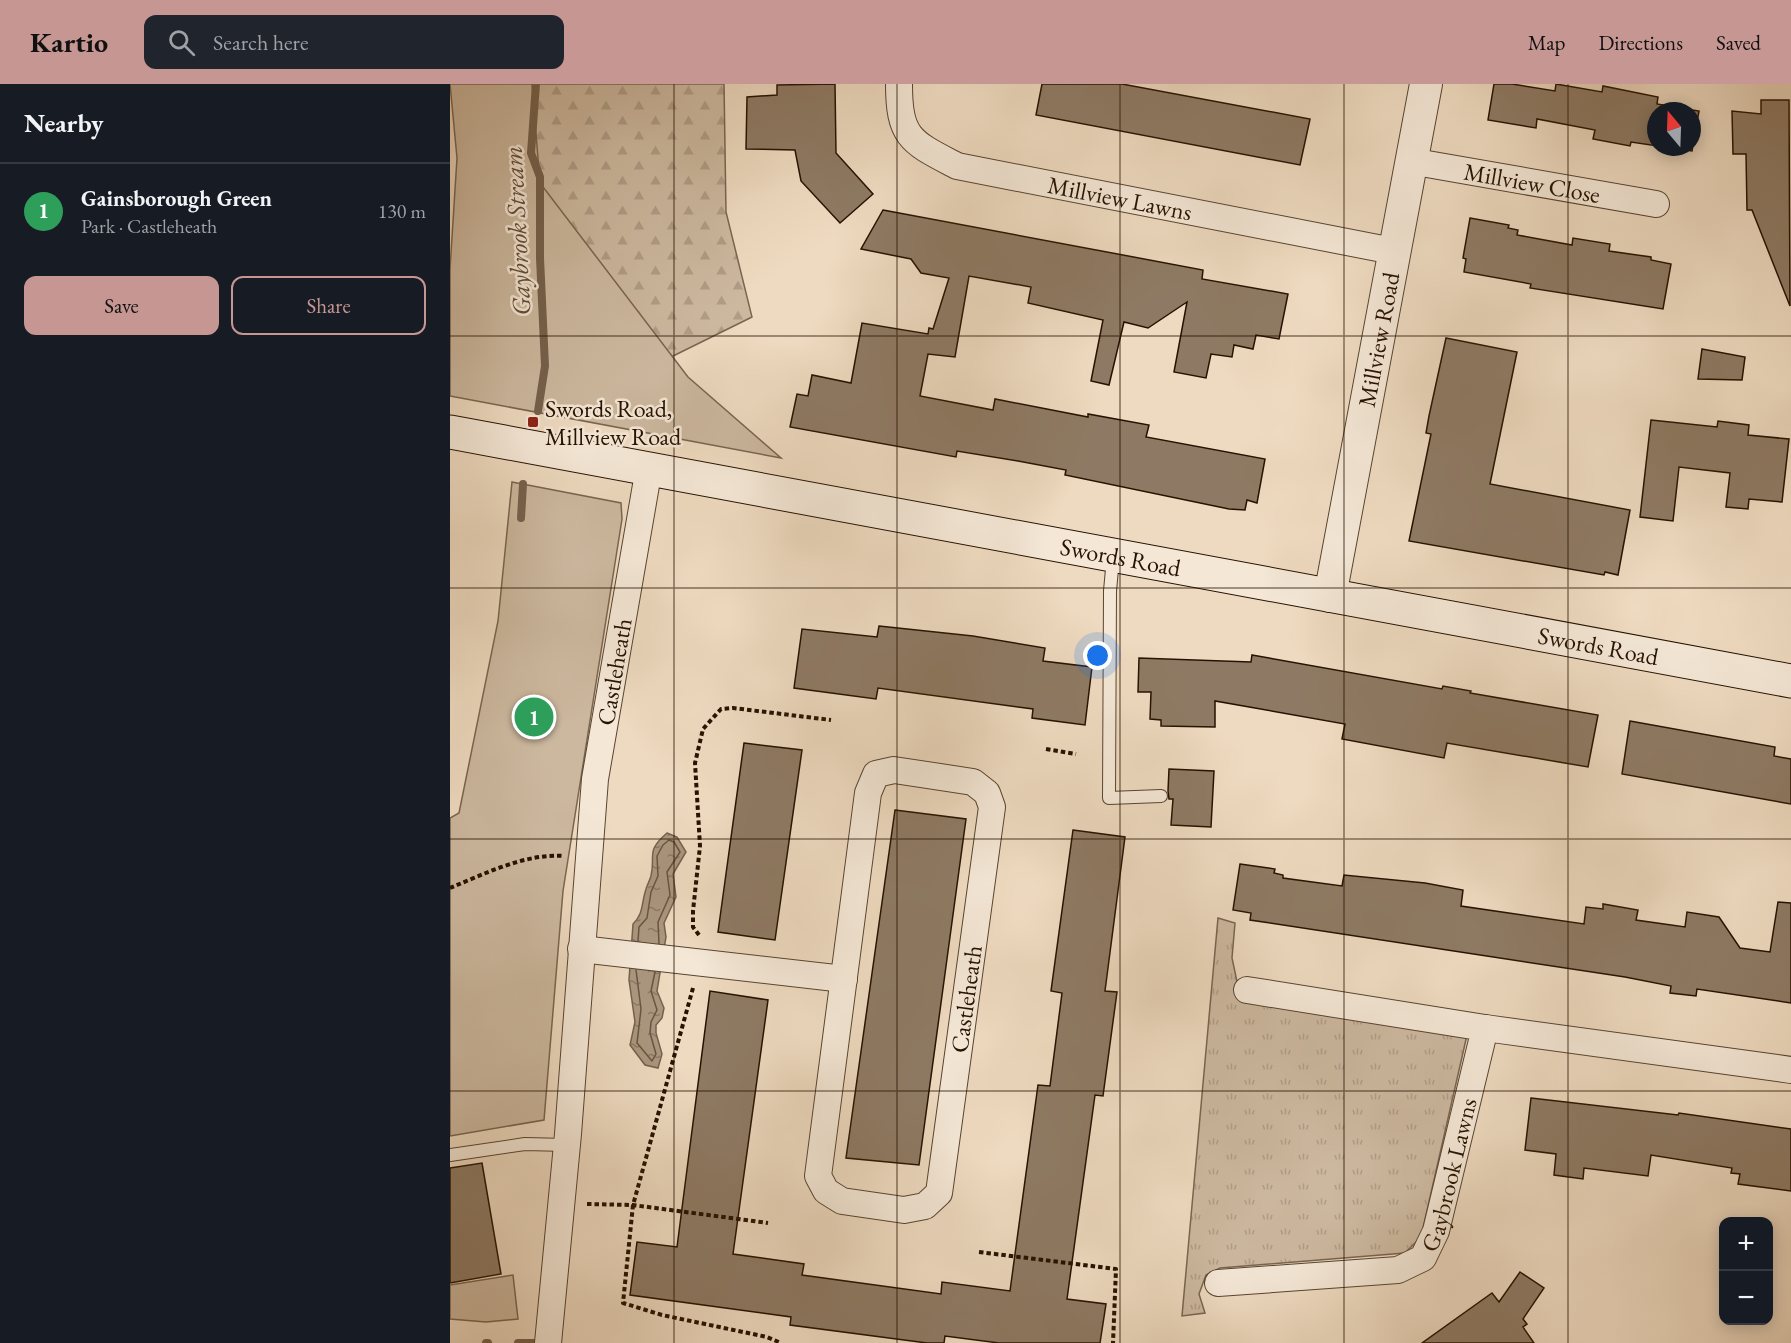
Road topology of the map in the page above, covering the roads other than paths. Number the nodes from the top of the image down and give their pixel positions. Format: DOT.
graph roads {
  1 [pos="898,84"];
  2 [pos="1426,84"];
  3 [pos="1410,161"];
  4 [pos="1656,204"];
  5 [pos="1393,251"];
  6 [pos="450,432"];
  7 [pos="649,468"];
  8 [pos="1113,556"];
  9 [pos="1330,596"];
  10 [pos="1791,681"];
  11 [pos="1161,796"];
  12 [pos="581,949"];
  13 [pos="844,979"];
  14 [pos="1246,990"];
  15 [pos="1485,1028"];
  16 [pos="1791,1070"];
  17 [pos="567,1145"];
  18 [pos="450,1155"];
  19 [pos="1218,1283"];
  20 [pos="549,1332"];
  1 -- 5 [label="street, Millview Lawns"];
  2 -- 3 [label="street, Millview Road"];
  3 -- 4 [label="street, Millview Close"];
  3 -- 5 [label="street, Millview Road"];
  5 -- 9 [label="street, Millview Road"];
  6 -- 7 [label="main road, Swords Road"];
  7 -- 8 [label="main road, Swords Road"];
  7 -- 12 [label="street, Castleheath"];
  8 -- 9 [label="main road, Swords Road"];
  8 -- 11 [label="lane"];
  9 -- 10 [label="main road, Swords Road"];
  12 -- 13 [label="street"];
  12 -- 17 [label="street, Castleheath"];
  13 -- 13 [label="street, Castleheath"];
  14 -- 15 [label="street"];
  15 -- 16 [label="street"];
  15 -- 19 [label="street, Gaybrook Lawns"];
  17 -- 18 [label="lane"];
  17 -- 20 [label="street, Castleheath"];
}
